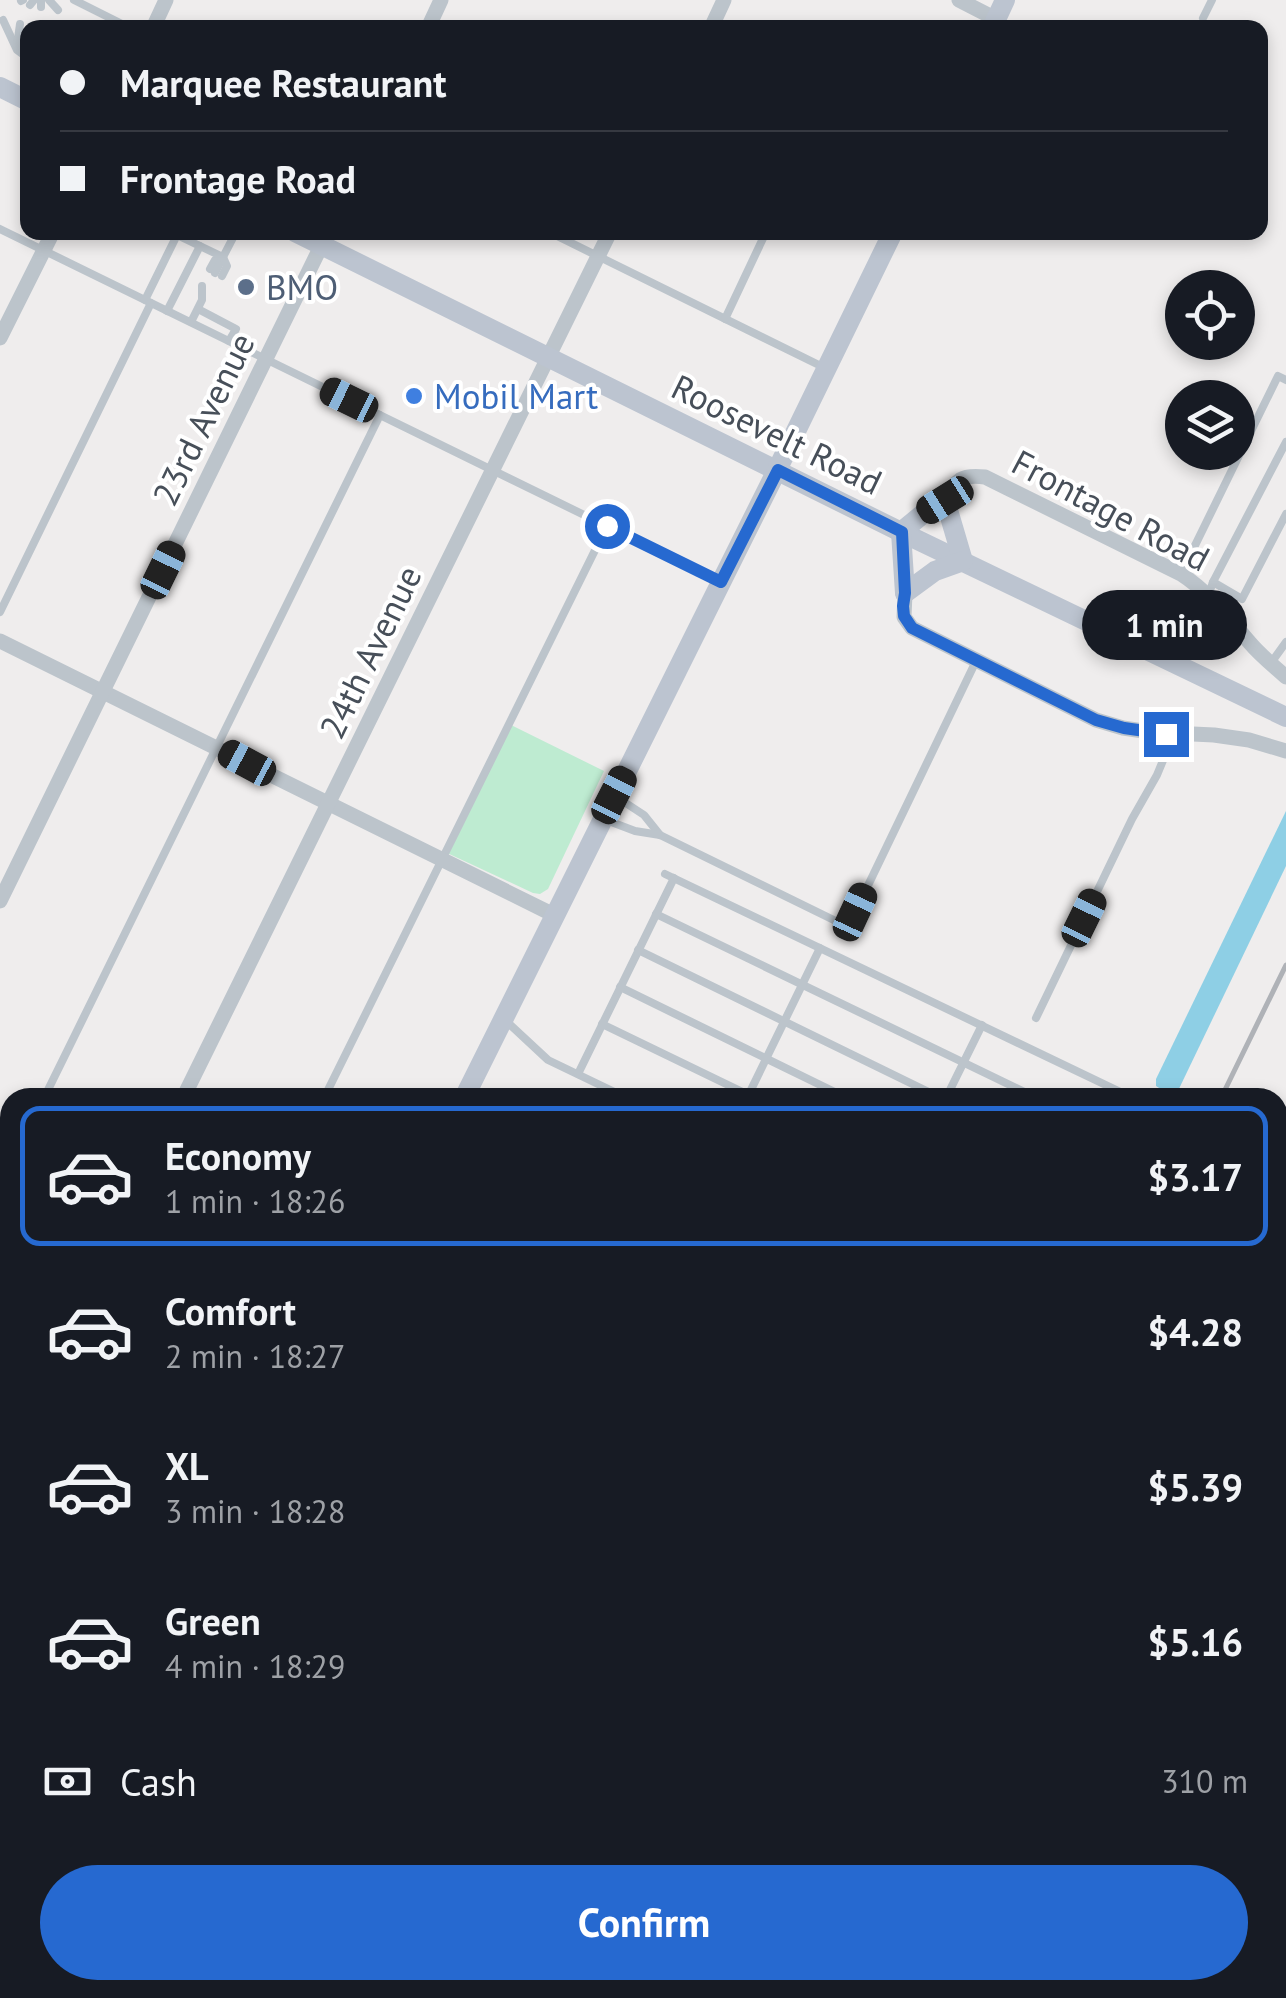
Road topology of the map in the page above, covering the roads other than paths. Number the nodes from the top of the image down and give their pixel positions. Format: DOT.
graph roads {
  1 [pos="74,0"];
  2 [pos="959,0"];
  3 [pos="1212,0"];
  4 [pos="998,16"];
  5 [pos="1202,18"];
  6 [pos="114,20"];
  7 [pos="20,46"];
  8 [pos="17,50"];
  9 [pos="20,52"];
  10 [pos="23,240"];
  11 [pos="49,240"];
  12 [pos="174,240"];
  13 [pos="187,240"];
  14 [pos="232,240"];
  15 [pos="324,240"];
  16 [pos="326,240"];
  17 [pos="565,240"];
  18 [pos="606,240"];
  19 [pos="762,240"];
  20 [pos="889,240"];
  21 [pos="200,246"];
  22 [pos="44,250"];
  23 [pos="598,256"];
  24 [pos="223,257"];
  25 [pos="216,273"];
  26 [pos="207,289"];
  27 [pos="148,301"];
  28 [pos="200,305"];
  29 [pos="167,310"];
  30 [pos="725,319"];
  31 [pos="191,322"];
  32 [pos="0,338"];
  33 [pos="229,341"];
  34 [pos="548,358"];
  35 [pos="266,359"];
  36 [pos="827,369"];
  37 [pos="1286,380"];
  38 [pos="380,415"];
  39 [pos="1286,442"];
  40 [pos="493,470"];
  41 [pos="778,470"];
  42 [pos="945,500"];
  43 [pos="1286,514"];
  44 [pos="607,526"];
  45 [pos="902,532"];
  46 [pos="963,562"];
  47 [pos="1180,574"];
  48 [pos="721,582"];
  49 [pos="1211,589"];
  50 [pos="905,593"];
  51 [pos="0,612"];
  52 [pos="0,641"];
  53 [pos="1286,642"];
  54 [pos="976,661"];
  55 [pos="1270,663"];
  56 [pos="1286,678"];
  57 [pos="104,691"];
  58 [pos="1286,717"];
  59 [pos="1166,734"];
  60 [pos="217,746"];
  61 [pos="1286,750"];
  62 [pos="614,795"];
  63 [pos="328,804"];
  64 [pos="602,818"];
  65 [pos="660,835"];
  66 [pos="441,860"];
  67 [pos="0,901"];
  68 [pos="656,914"];
  69 [pos="554,915"];
  70 [pos="820,948"];
  71 [pos="638,950"];
  72 [pos="802,984"];
  73 [pos="620,987"];
  74 [pos="502,1018"];
  75 [pos="1036,1018"];
  76 [pos="784,1021"];
  77 [pos="602,1024"];
  78 [pos="982,1025"];
  79 [pos="766,1058"];
  80 [pos="964,1062"];
  81 [pos="578,1074"];
  82 [pos="49,1088"];
  83 [pos="188,1088"];
  84 [pos="329,1088"];
  85 [pos="469,1088"];
  86 [pos="607,1088"];
  87 [pos="734,1088"];
  88 [pos="753,1088"];
  89 [pos="827,1088"];
  90 [pos="923,1088"];
  91 [pos="950,1088"];
  92 [pos="1017,1088"];
  93 [pos="1112,1088"];
  1 -- 6 [label="lane"];
  2 -- 4 [label="street"];
  3 -- 5 [label="lane"];
  7 -- 8 [label="lane"];
  8 -- 8 [label="lane"];
  8 -- 9 [label="lane"];
  10 -- 22 [label="lane"];
  11 -- 22 [label="street"];
  12 -- 27 [label="lane"];
  13 -- 21 [label="lane"];
  14 -- 24 [label="lane"];
  15 -- 35 [label="street, 23rd Avenue"];
  16 -- 34 [label="main road, Roosevelt Road"];
  17 -- 23 [label="lane"];
  18 -- 23 [label="street, 24th Avenue"];
  19 -- 30 [label="lane"];
  20 -- 36 [label="main road"];
  21 -- 24 [label="lane"];
  21 -- 29 [label="lane"];
  22 -- 27 [label="lane"];
  22 -- 32 [label="street"];
  23 -- 30 [label="lane"];
  23 -- 34 [label="street, 24th Avenue"];
  24 -- 25 [label="lane"];
  26 -- 28 [label="lane"];
  27 -- 29 [label="lane"];
  27 -- 51 [label="lane"];
  28 -- 31 [label="lane"];
  28 -- 33 [label="lane"];
  29 -- 31 [label="lane"];
  30 -- 36 [label="lane"];
  31 -- 33 [label="lane"];
  33 -- 35 [label="lane"];
  34 -- 40 [label="street, 24th Avenue"];
  34 -- 41 [label="main road, Roosevelt Road"];
  35 -- 38 [label="lane"];
  35 -- 57 [label="street, 23rd Avenue"];
  36 -- 41 [label="main road"];
  37 -- 47 [label="lane"];
  38 -- 40 [label="lane"];
  38 -- 60 [label="lane"];
  39 -- 49 [label="lane"];
  40 -- 44 [label="lane"];
  40 -- 63 [label="street, 24th Avenue"];
  41 -- 45 [label="main road, Roosevelt Road"];
  41 -- 48 [label="main road"];
  42 -- 45 [label="main road"];
  42 -- 46 [label="main road"];
  42 -- 47 [label="street, Frontage Road"];
  43 -- 49 [label="lane"];
  44 -- 48 [label="lane"];
  44 -- 66 [label="lane"];
  45 -- 46 [label="main road, Roosevelt Road"];
  45 -- 50 [label="main road"];
  46 -- 50 [label="main road"];
  46 -- 58 [label="main road, Roosevelt Road"];
  47 -- 49 [label="street, Frontage Road"];
  48 -- 62 [label="main road"];
  49 -- 55 [label="street, Frontage Road"];
  50 -- 54 [label="street"];
  52 -- 57 [label="street"];
  53 -- 55 [label="lane"];
  54 -- 59 [label="street"];
  54 -- 65 [label="lane"];
  55 -- 56 [label="street, Frontage Road"];
  57 -- 60 [label="street"];
  57 -- 67 [label="street, 23rd Avenue"];
  59 -- 61 [label="street"];
  59 -- 75 [label="lane"];
  60 -- 63 [label="street"];
  60 -- 82 [label="lane"];
  62 -- 64 [label="main road"];
  62 -- 65 [label="lane"];
  63 -- 66 [label="street"];
  63 -- 83 [label="street, 24th Avenue"];
  64 -- 65 [label="lane"];
  64 -- 69 [label="main road"];
  66 -- 69 [label="street"];
  66 -- 84 [label="lane"];
  68 -- 70 [label="lane"];
  68 -- 71 [label="lane"];
  68 -- 72 [label="lane"];
  69 -- 74 [label="main road"];
  70 -- 72 [label="lane"];
  70 -- 78 [label="lane"];
  71 -- 73 [label="lane"];
  71 -- 76 [label="lane"];
  72 -- 76 [label="lane"];
  72 -- 80 [label="lane"];
  73 -- 77 [label="lane"];
  73 -- 79 [label="lane"];
  74 -- 81 [label="lane"];
  74 -- 85 [label="main road"];
  76 -- 79 [label="lane"];
  76 -- 90 [label="lane"];
  77 -- 81 [label="lane"];
  77 -- 87 [label="lane"];
  78 -- 80 [label="lane"];
  78 -- 93 [label="lane"];
  79 -- 88 [label="lane"];
  79 -- 89 [label="lane"];
  80 -- 91 [label="lane"];
  80 -- 92 [label="lane"];
  81 -- 86 [label="lane"];
}
